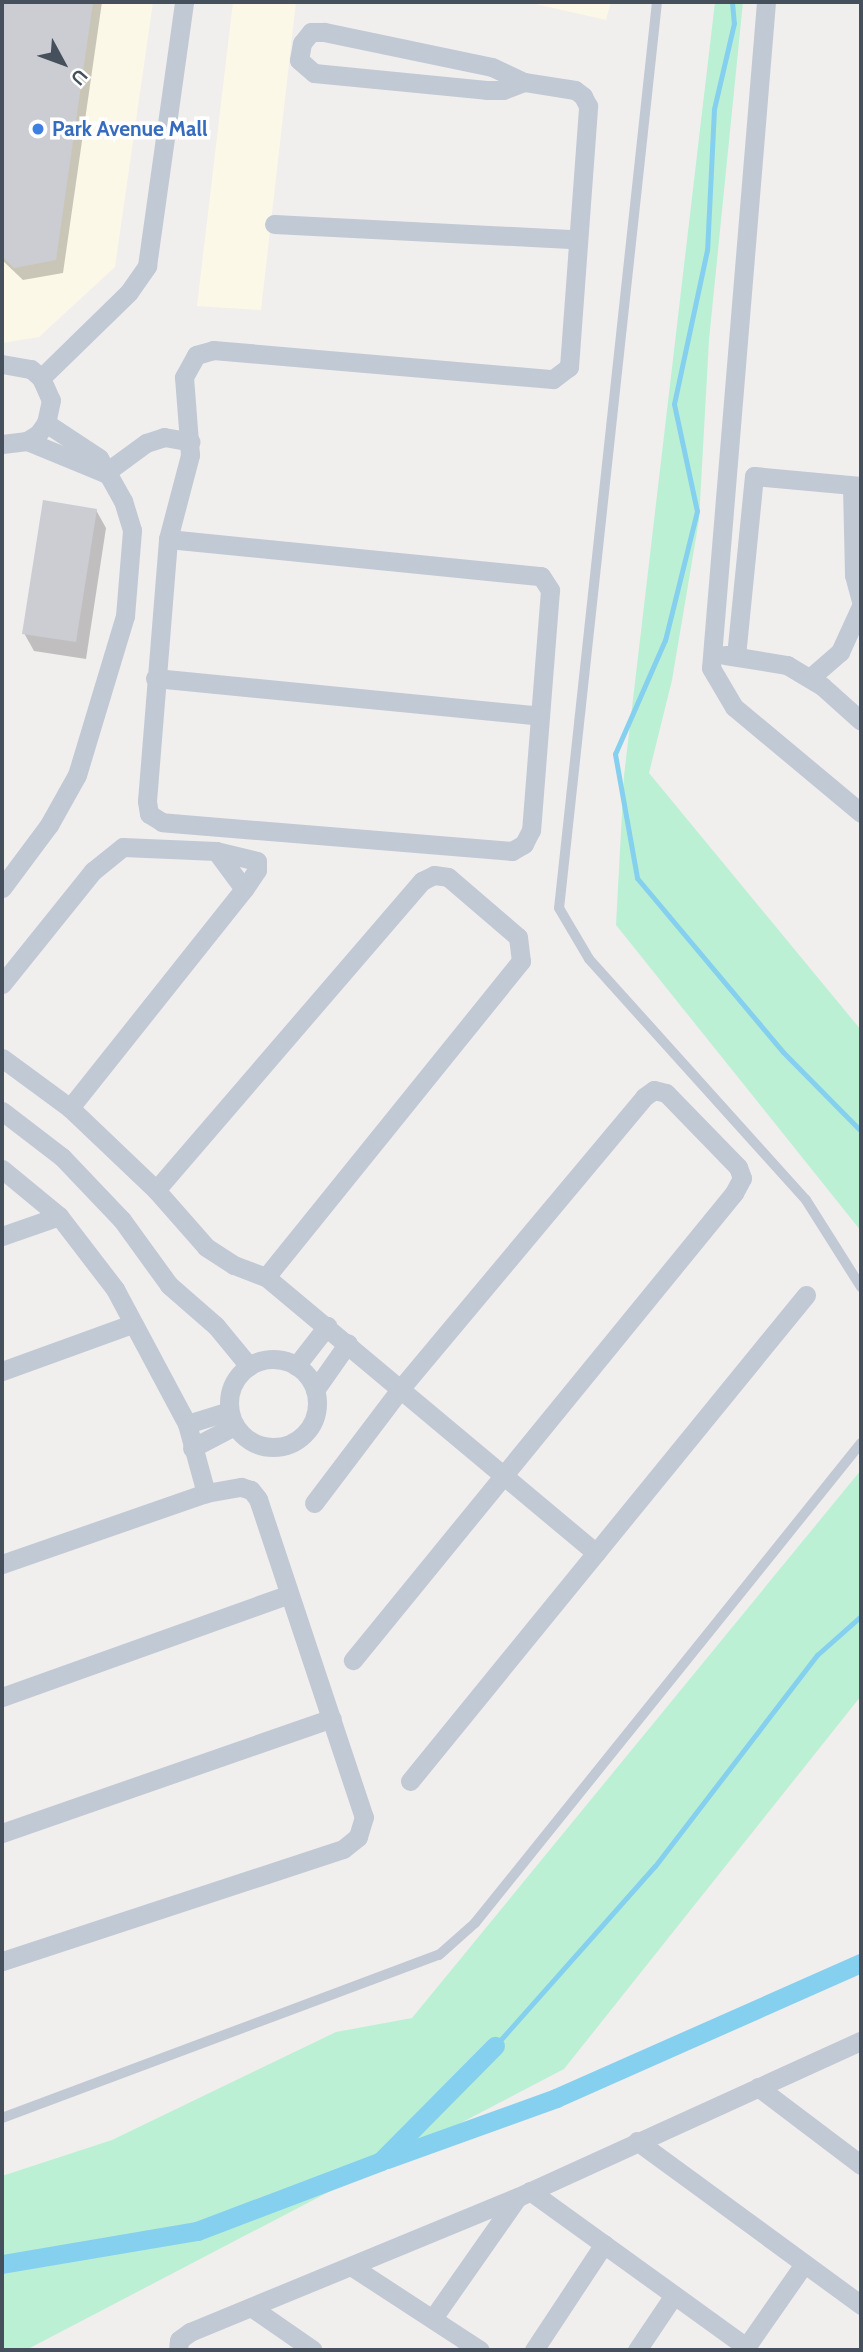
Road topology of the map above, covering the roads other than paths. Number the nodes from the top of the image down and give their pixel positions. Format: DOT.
graph roads {
  1 [pos="184,2"];
  2 [pos="657,2"];
  3 [pos="766,2"];
  4 [pos="524,82"];
  5 [pos="274,224"];
  6 [pos="575,239"];
  7 [pos="2,364"];
  8 [pos="41,378"];
  9 [pos="46,423"];
  10 [pos="27,441"];
  11 [pos="191,442"];
  12 [pos="2,444"];
  13 [pos="105,473"];
  14 [pos="857,486"];
  15 [pos="168,540"];
  16 [pos="861,603"];
  17 [pos="710,653"];
  18 [pos="736,656"];
  19 [pos="155,678"];
  20 [pos="810,678"];
  21 [pos="540,716"];
  22 [pos="861,721"];
  23 [pos="861,813"];
  24 [pos="216,851"];
  25 [pos="2,888"];
  26 [pos="244,889"];
  27 [pos="2,984"];
  28 [pos="2,1058"];
  29 [pos="70,1108"];
  30 [pos="2,1111"];
  31 [pos="2,1169"];
  32 [pos="156,1190"];
  33 [pos="59,1216"];
  34 [pos="2,1236"];
  35 [pos="266,1276"];
  36 [pos="861,1287"];
  37 [pos="806,1295"];
  38 [pos="132,1324"];
  39 [pos="327,1326"];
  40 [pos="348,1343"];
  41 [pos="249,1366"];
  42 [pos="296,1366"];
  43 [pos="2,1371"];
  44 [pos="401,1388"];
  45 [pos="315,1390"];
  46 [pos="232,1418"];
  47 [pos="187,1424"];
  48 [pos="861,1443"];
  49 [pos="192,1448"];
  50 [pos="505,1474"];
  51 [pos="206,1493"];
  52 [pos="314,1503"];
  53 [pos="596,1553"];
  54 [pos="2,1564"];
  55 [pos="287,1595"];
  56 [pos="353,1660"];
  57 [pos="2,1697"];
  58 [pos="332,1718"];
  59 [pos="410,1781"];
  60 [pos="2,1833"];
  61 [pos="2,1961"];
  62 [pos="861,2041"];
  63 [pos="758,2087"];
  64 [pos="2,2118"];
  65 [pos="637,2141"];
  66 [pos="861,2165"];
  67 [pos="524,2194"];
  68 [pos="604,2244"];
  69 [pos="804,2264"];
  70 [pos="351,2266"];
  71 [pos="674,2295"];
  72 [pos="861,2305"];
  73 [pos="251,2307"];
  74 [pos="433,2318"];
  75 [pos="746,2349"];
  76 [pos="178,2350"];
  77 [pos="313,2350"];
  78 [pos="480,2350"];
  79 [pos="534,2350"];
  80 [pos="637,2350"];
  1 -- 8 [label="street"];
  2 -- 36 [label="lane"];
  3 -- 17 [label="street"];
  4 -- 4 [label="street"];
  4 -- 6 [label="street"];
  5 -- 6 [label="street"];
  6 -- 11 [label="street"];
  7 -- 8 [label="street"];
  8 -- 9 [label="street"];
  9 -- 10 [label="street"];
  9 -- 13 [label="street"];
  10 -- 12 [label="street"];
  10 -- 13 [label="street"];
  11 -- 13 [label="street"];
  11 -- 15 [label="street"];
  13 -- 25 [label="street"];
  14 -- 16 [label="street"];
  14 -- 18 [label="street"];
  15 -- 19 [label="street"];
  15 -- 21 [label="street"];
  16 -- 20 [label="street"];
  17 -- 18 [label="street"];
  17 -- 23 [label="street"];
  18 -- 20 [label="street"];
  19 -- 21 [label="street"];
  19 -- 21 [label="street"];
  20 -- 22 [label="street"];
  24 -- 26 [label="street"];
  24 -- 26 [label="street"];
  24 -- 27 [label="street"];
  26 -- 29 [label="street"];
  28 -- 29 [label="street"];
  29 -- 32 [label="street"];
  30 -- 41 [label="street"];
  31 -- 33 [label="street"];
  32 -- 35 [label="street"];
  32 -- 35 [label="street"];
  33 -- 34 [label="street"];
  33 -- 38 [label="street"];
  35 -- 39 [label="street"];
  37 -- 53 [label="street"];
  38 -- 43 [label="street"];
  38 -- 47 [label="street"];
  39 -- 40 [label="street"];
  39 -- 42 [label="street"];
  40 -- 44 [label="street"];
  40 -- 45 [label="street"];
  41 -- 42 [label="street"];
  41 -- 46 [label="street"];
  42 -- 45 [label="street"];
  44 -- 50 [label="street"];
  44 -- 50 [label="street"];
  44 -- 52 [label="street"];
  45 -- 46 [label="street"];
  46 -- 47 [label="street"];
  46 -- 49 [label="street"];
  47 -- 49 [label="street"];
  48 -- 64 [label="lane"];
  49 -- 51 [label="street"];
  50 -- 53 [label="street"];
  50 -- 56 [label="street"];
  51 -- 54 [label="street"];
  51 -- 55 [label="street"];
  53 -- 59 [label="street"];
  55 -- 57 [label="street"];
  55 -- 58 [label="street"];
  58 -- 60 [label="street"];
  58 -- 61 [label="street"];
  62 -- 63 [label="street"];
  63 -- 65 [label="street"];
  63 -- 66 [label="street"];
  65 -- 67 [label="street"];
  65 -- 69 [label="street"];
  67 -- 68 [label="street"];
  67 -- 70 [label="street"];
  67 -- 74 [label="street"];
  68 -- 71 [label="street"];
  68 -- 79 [label="street"];
  69 -- 72 [label="street"];
  69 -- 75 [label="street"];
  70 -- 73 [label="street"];
  70 -- 74 [label="street"];
  71 -- 75 [label="street"];
  71 -- 80 [label="street"];
  73 -- 76 [label="street"];
  73 -- 77 [label="street"];
  74 -- 78 [label="street"];
}
